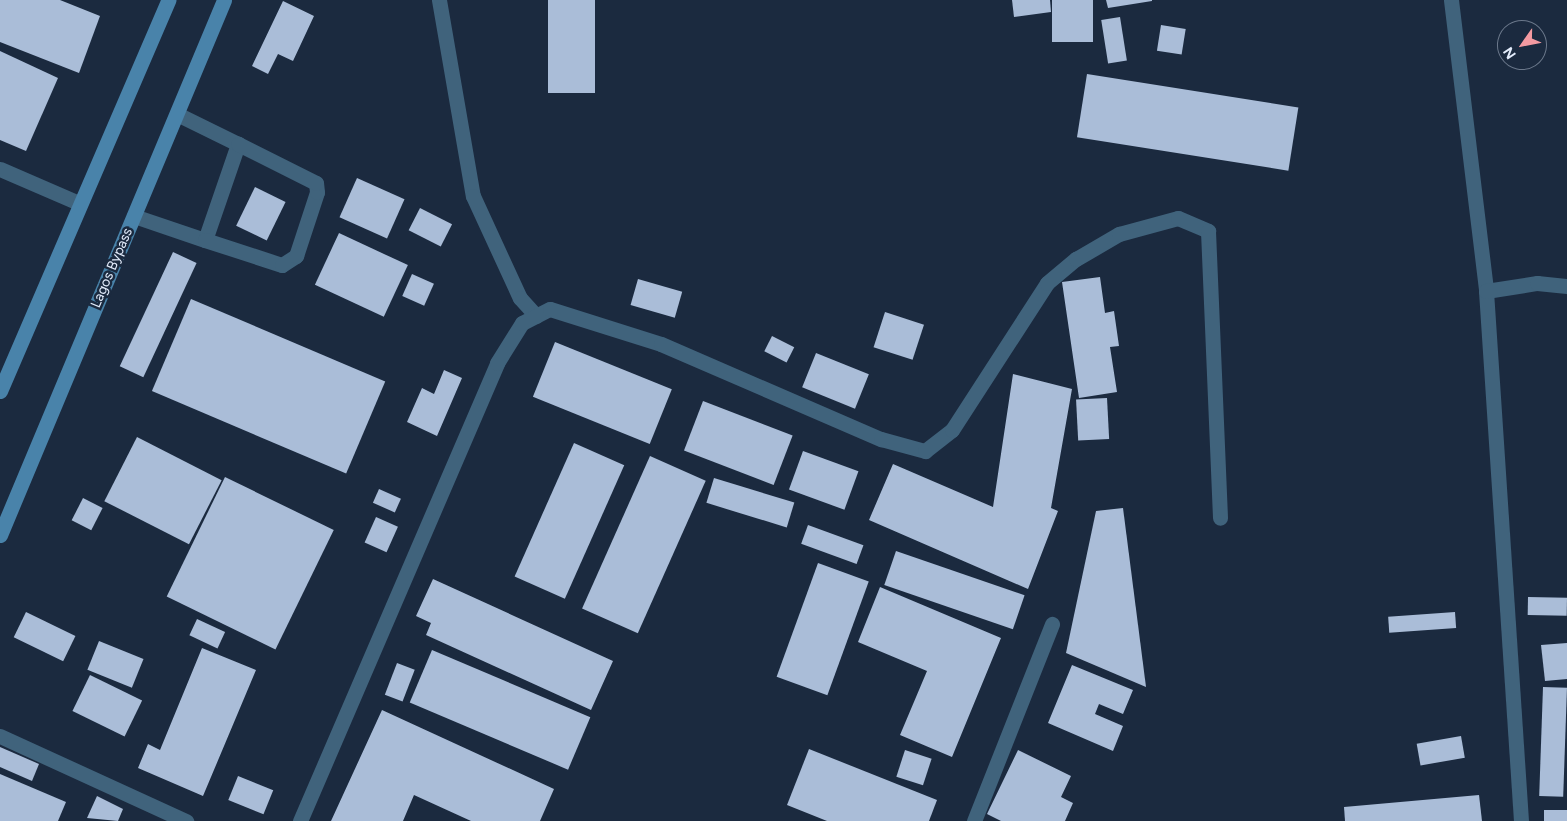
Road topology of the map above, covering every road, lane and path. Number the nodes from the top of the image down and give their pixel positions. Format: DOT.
graph roads {
  1 [pos="168,0"];
  2 [pos="224,0"];
  3 [pos="439,0"];
  4 [pos="1451,0"];
  5 [pos="177,114"];
  6 [pos="238,144"];
  7 [pos="0,170"];
  8 [pos="80,203"];
  9 [pos="134,216"];
  10 [pos="205,240"];
  11 [pos="1567,286"];
  12 [pos="1486,291"];
  13 [pos="536,316"];
  14 [pos="0,391"];
  15 [pos="1220,518"];
  16 [pos="0,535"];
  17 [pos="1052,624"];
  18 [pos="0,736"];
  19 [pos="186,821"];
  20 [pos="300,821"];
  21 [pos="974,821"];
  22 [pos="1521,821"];
  1 -- 8 [label="main road"];
  2 -- 5 [label="main road, Lagos Bypass"];
  3 -- 13 [label="street"];
  4 -- 12 [label="street"];
  5 -- 6 [label="street"];
  5 -- 9 [label="main road, Lagos Bypass"];
  6 -- 10 [label="street"];
  6 -- 10 [label="street"];
  7 -- 8 [label="street"];
  8 -- 14 [label="main road"];
  9 -- 10 [label="street"];
  9 -- 16 [label="main road, Lagos Bypass"];
  11 -- 12 [label="street"];
  12 -- 22 [label="street"];
  13 -- 15 [label="street"];
  13 -- 20 [label="street"];
  17 -- 21 [label="street"];
  18 -- 19 [label="street"];
}
